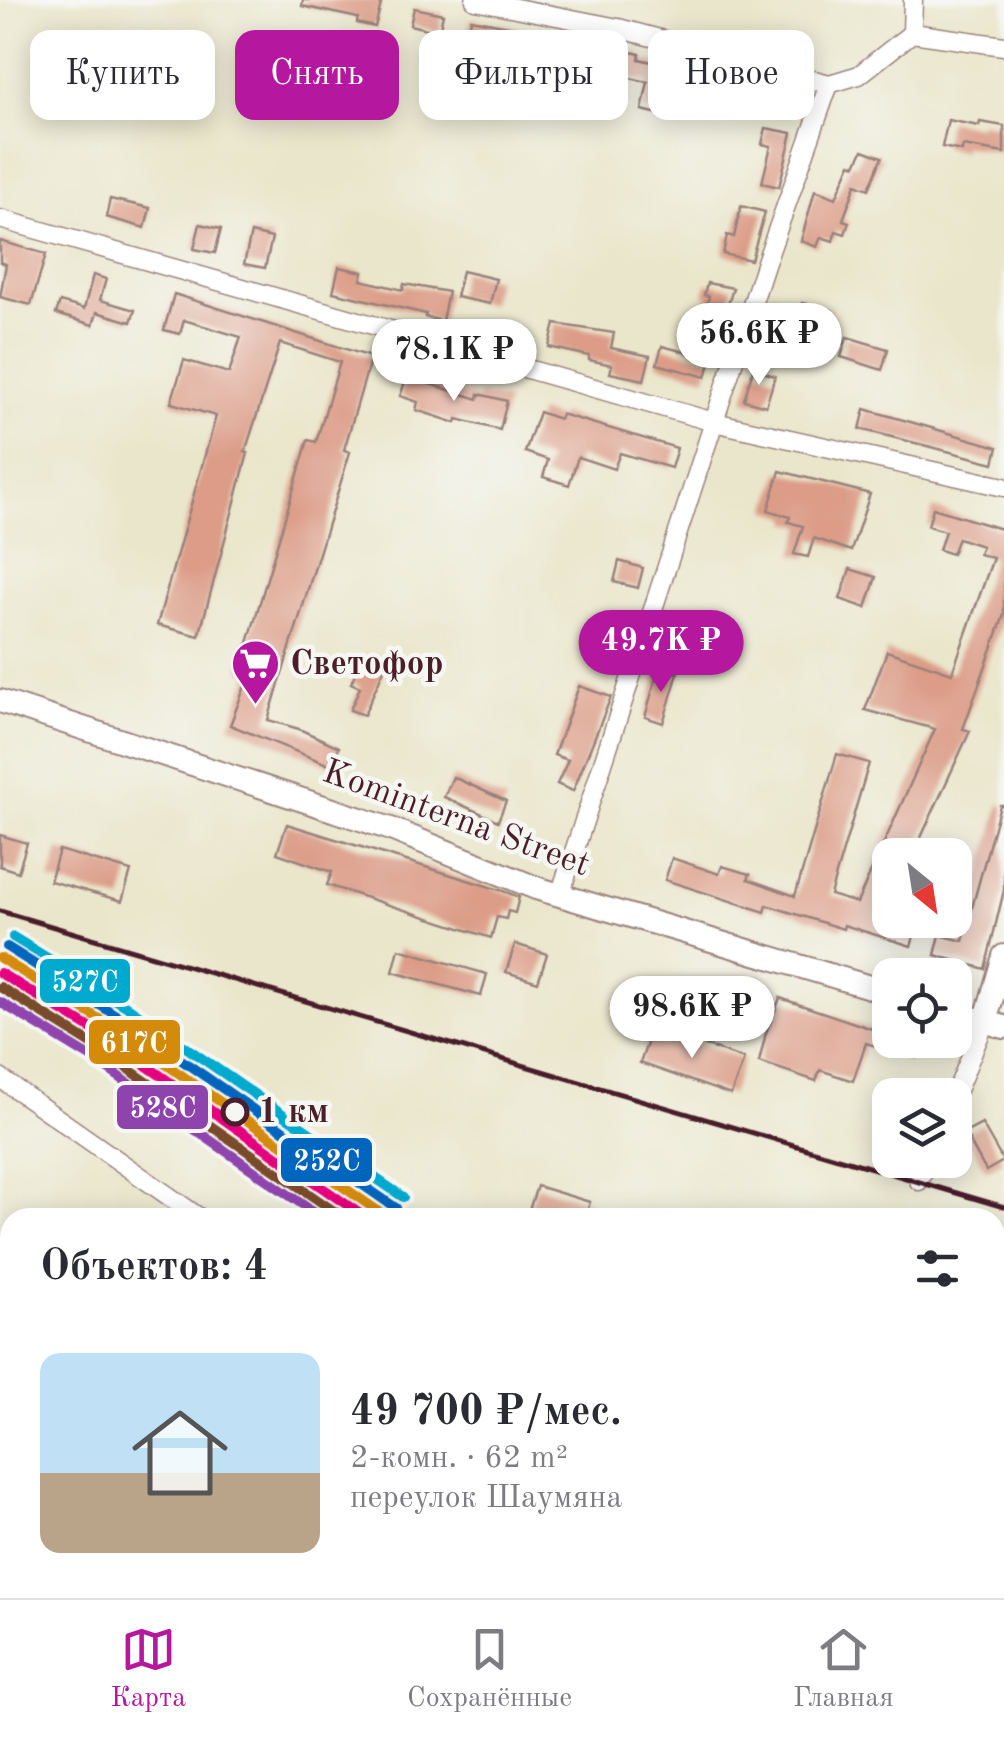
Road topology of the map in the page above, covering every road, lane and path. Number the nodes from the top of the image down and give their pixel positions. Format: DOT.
graph roads {
  1 [pos="475,0"];
  2 [pos="913,0"];
  3 [pos="912,33"];
  4 [pos="1004,46"];
  5 [pos="829,84"];
  6 [pos="0,219"];
  7 [pos="714,422"];
  8 [pos="1004,487"];
  9 [pos="0,702"];
  10 [pos="560,896"];
  11 [pos="1004,956"];
  12 [pos="872,989"];
  13 [pos="995,1024"];
  14 [pos="0,1078"];
  15 [pos="965,1078"];
  16 [pos="921,1178"];
  17 [pos="919,1182"];
  18 [pos="186,1208"];
  1 -- 5 [label="street"];
  2 -- 3 [label="street"];
  3 -- 4 [label="street"];
  3 -- 5 [label="street"];
  5 -- 7 [label="street"];
  6 -- 7 [label="street"];
  7 -- 8 [label="street"];
  7 -- 10 [label="street"];
  9 -- 10 [label="street, Kominterna Street"];
  10 -- 12 [label="street, Kominterna Street"];
  11 -- 13 [label="street"];
  13 -- 15 [label="street"];
  14 -- 18 [label="street"];
  16 -- 17 [label="street"];
}
